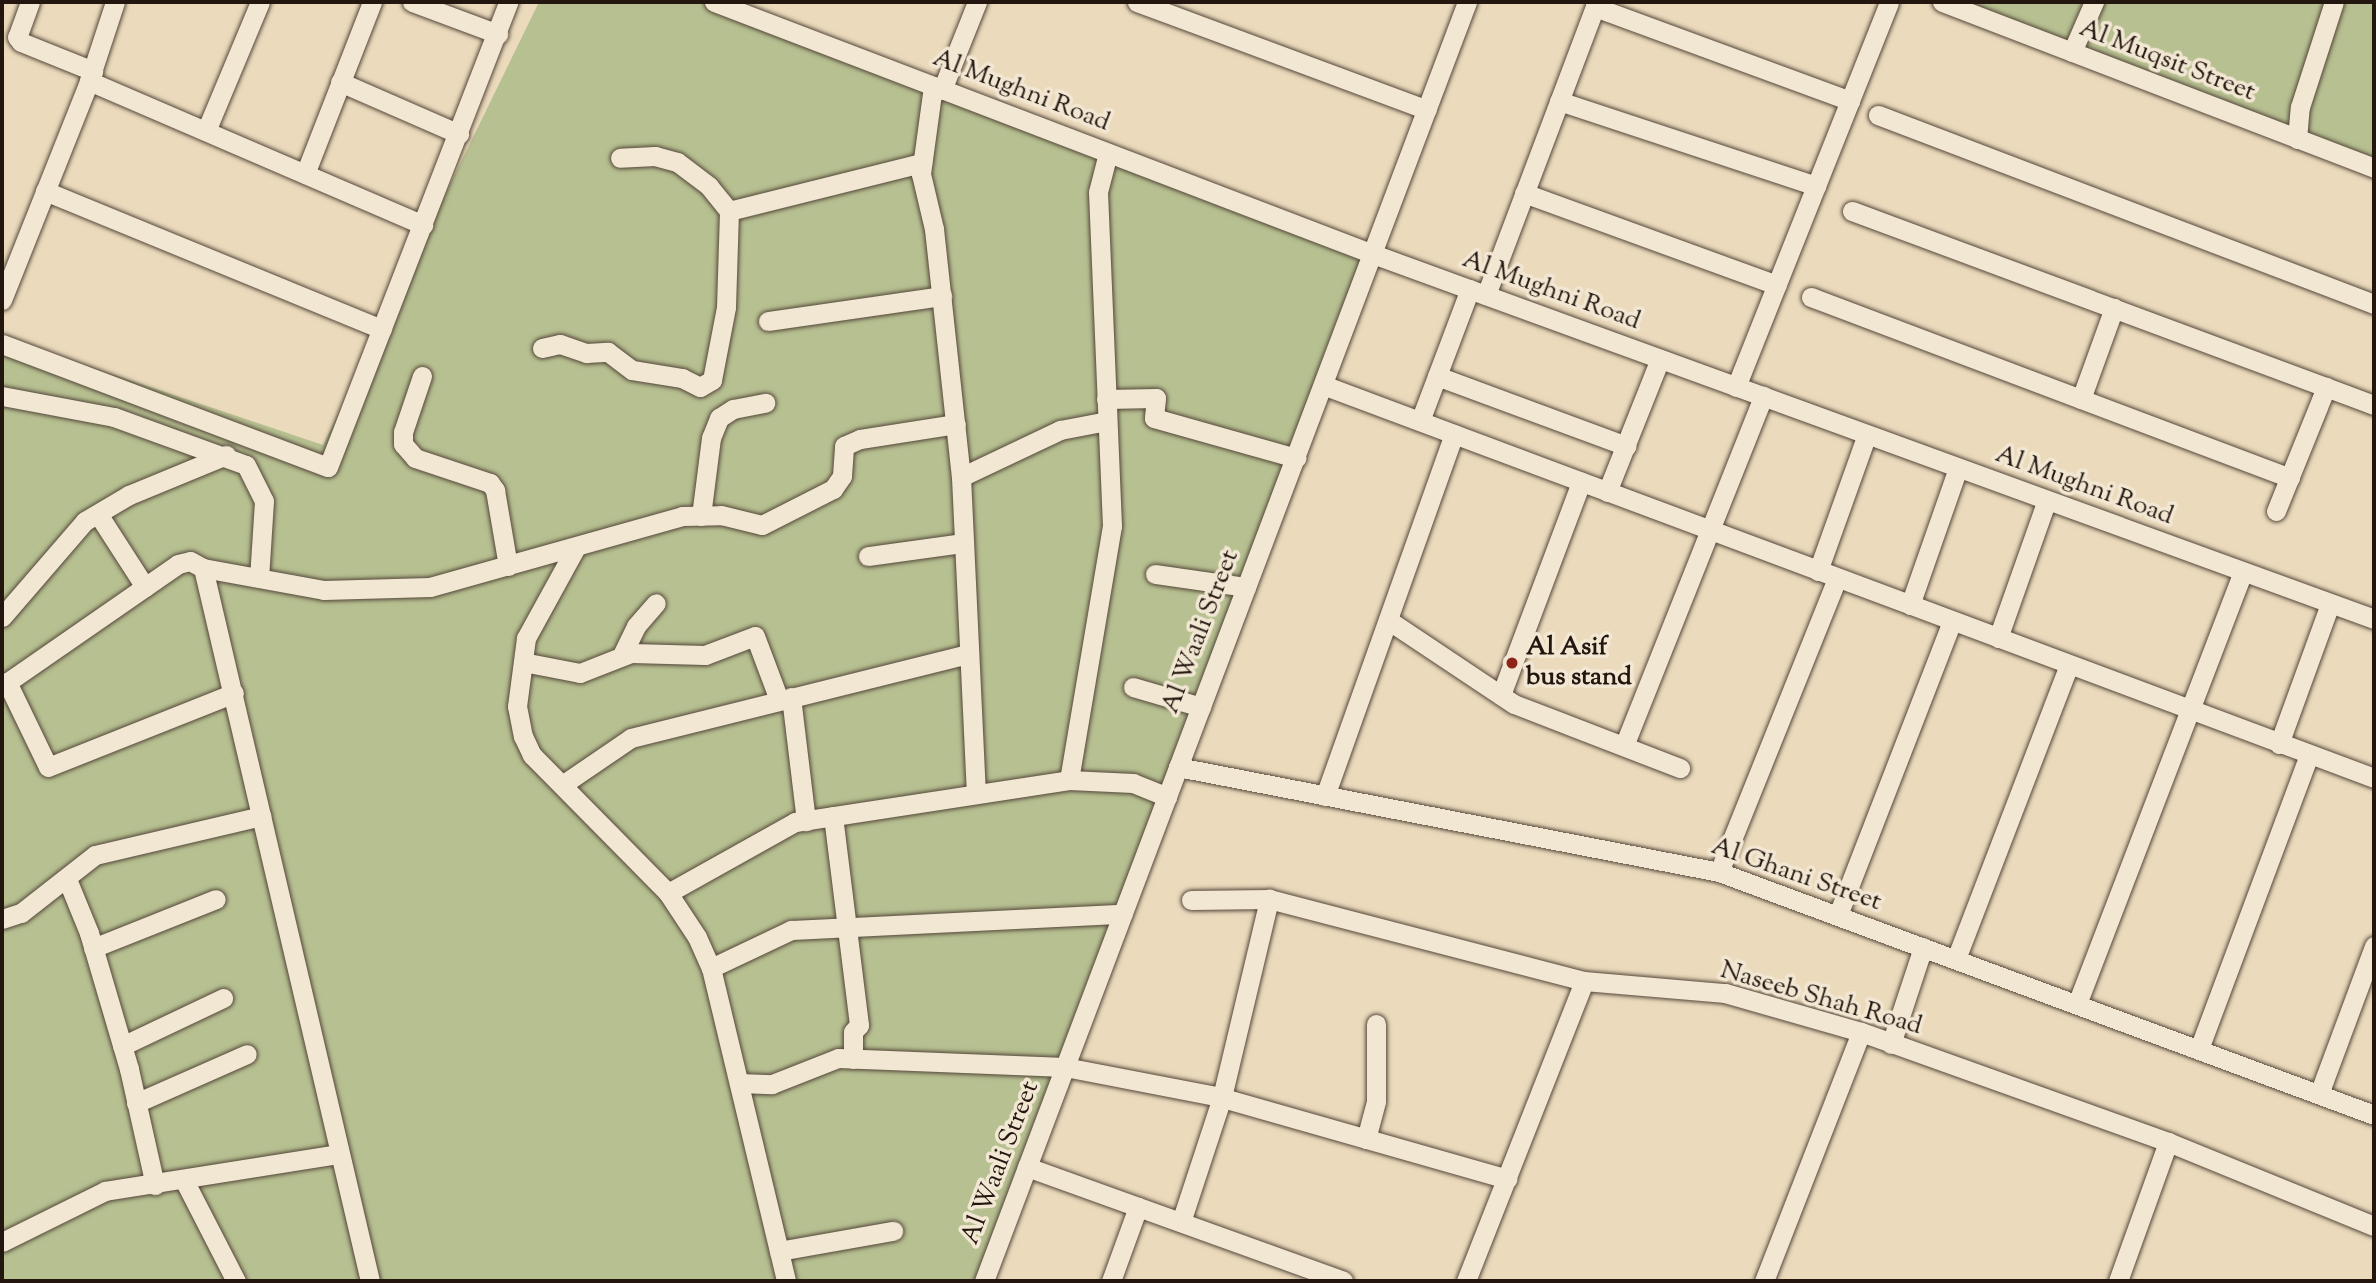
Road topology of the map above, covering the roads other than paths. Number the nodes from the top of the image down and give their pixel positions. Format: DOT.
graph roads {
  1 [pos="30,2"];
  2 [pos="115,2"];
  3 [pos="260,2"];
  4 [pos="372,2"];
  5 [pos="412,2"];
  6 [pos="508,2"];
  7 [pos="714,2"];
  8 [pos="977,2"];
  9 [pos="1137,2"];
  10 [pos="1466,2"];
  11 [pos="1889,2"];
  12 [pos="1942,2"];
  13 [pos="2094,2"];
  14 [pos="2334,2"];
  15 [pos="1595,4"];
  16 [pos="498,34"];
  17 [pos="2072,52"];
  18 [pos="91,76"];
  19 [pos="340,82"];
  20 [pos="937,88"];
  21 [pos="1559,101"];
  22 [pos="1850,101"];
  23 [pos="1427,110"];
  24 [pos="1878,115"];
  25 [pos="206,131"];
  26 [pos="459,134"];
  27 [pos="2297,139"];
  28 [pos="1108,153"];
  29 [pos="620,158"];
  30 [pos="922,163"];
  31 [pos="2374,168"];
  32 [pos="304,174"];
  33 [pos="1816,186"];
  34 [pos="45,191"];
  35 [pos="1524,193"];
  36 [pos="729,211"];
  37 [pos="1852,211"];
  38 [pos="423,225"];
  39 [pos="1373,254"];
  40 [pos="1777,285"];
  41 [pos="1478,292"];
  42 [pos="942,296"];
  43 [pos="1811,297"];
  44 [pos="2,300"];
  45 [pos="2374,304"];
  46 [pos="2114,308"];
  47 [pos="768,321"];
  48 [pos="382,329"];
  49 [pos="2,344"];
  50 [pos="542,348"];
  51 [pos="1660,359"];
  52 [pos="422,376"];
  53 [pos="1437,376"];
  54 [pos="1323,385"];
  55 [pos="1736,387"];
  56 [pos="2326,387"];
  57 [pos="2,396"];
  58 [pos="1763,396"];
  59 [pos="1106,399"];
  60 [pos="2081,399"];
  61 [pos="765,403"];
  62 [pos="2374,405"];
  63 [pos="1107,421"];
  64 [pos="1420,421"];
  65 [pos="956,424"];
  66 [pos="1454,434"];
  67 [pos="1867,434"];
  68 [pos="1626,446"];
  69 [pos="226,455"];
  70 [pos="1296,458"];
  71 [pos="1958,468"];
  72 [pos="961,477"];
  73 [pos="2290,478"];
  74 [pos="1581,482"];
  75 [pos="1607,492"];
  76 [pos="2047,500"];
  77 [pos="2276,511"];
  78 [pos="98,514"];
  79 [pos="701,516"];
  80 [pos="1710,530"];
  81 [pos="963,543"];
  82 [pos="575,549"];
  83 [pos="868,556"];
  84 [pos="508,566"];
  85 [pos="203,568"];
  86 [pos="2243,572"];
  87 [pos="1155,574"];
  88 [pos="1828,574"];
  89 [pos="259,578"];
  90 [pos="145,587"];
  91 [pos="1247,587"];
  92 [pos="656,603"];
  93 [pos="2330,604"];
  94 [pos="1910,605"];
  95 [pos="2,617"];
  96 [pos="2374,619"];
  97 [pos="1388,620"];
  98 [pos="1952,621"];
  99 [pos="1998,638"];
  100 [pos="968,654"];
  101 [pos="622,655"];
  102 [pos="523,662"];
  103 [pos="2069,665"];
  104 [pos="4,684"];
  105 [pos="1133,687"];
  106 [pos="234,693"];
  107 [pos="1501,695"];
  108 [pos="785,699"];
  109 [pos="1201,707"];
  110 [pos="2192,711"];
  111 [pos="2279,744"];
  112 [pos="1624,746"];
  113 [pos="2309,755"];
  114 [pos="1178,767"];
  115 [pos="1681,768"];
  116 [pos="2374,778"];
  117 [pos="1069,780"];
  118 [pos="562,785"];
  119 [pos="976,794"];
  120 [pos="1325,796"];
  121 [pos="1167,797"];
  122 [pos="261,816"];
  123 [pos="833,816"];
  124 [pos="806,821"];
  125 [pos="1719,872"];
  126 [pos="67,879"];
  127 [pos="668,893"];
  128 [pos="216,899"];
  129 [pos="1269,899"];
  130 [pos="1191,900"];
  131 [pos="1123,914"];
  132 [pos="1838,915"];
  133 [pos="2,919"];
  134 [pos="846,928"];
  135 [pos="2374,946"];
  136 [pos="1923,947"];
  137 [pos="93,948"];
  138 [pos="1956,959"];
  139 [pos="711,968"];
  140 [pos="1584,981"];
  141 [pos="223,998"];
  142 [pos="2077,1004"];
  143 [pos="1376,1024"];
  144 [pos="1861,1032"];
  145 [pos="1891,1044"];
  146 [pos="121,1046"];
  147 [pos="2199,1049"];
  148 [pos="247,1054"];
  149 [pos="853,1059"];
  150 [pos="1065,1068"];
  151 [pos="739,1083"];
  152 [pos="2319,1094"];
  153 [pos="1222,1097"];
  154 [pos="136,1103"];
  155 [pos="2374,1115"];
  156 [pos="1367,1139"];
  157 [pos="2168,1142"];
  158 [pos="339,1154"];
  159 [pos="1027,1167"];
  160 [pos="1507,1179"];
  161 [pos="184,1180"];
  162 [pos="155,1185"];
  163 [pos="1138,1207"];
  164 [pos="1181,1222"];
  165 [pos="2374,1226"];
  166 [pos="893,1231"];
  167 [pos="2,1242"];
  168 [pos="779,1251"];
  169 [pos="236,1281"];
  170 [pos="370,1281"];
  171 [pos="786,1281"];
  172 [pos="984,1281"];
  173 [pos="1111,1281"];
  174 [pos="1343,1281"];
  175 [pos="1466,1281"];
  176 [pos="1763,1281"];
  177 [pos="2118,1281"];
  1 -- 18 [label="street"];
  2 -- 18 [label="street"];
  3 -- 25 [label="street"];
  4 -- 19 [label="street"];
  5 -- 16 [label="street"];
  6 -- 16 [label="street"];
  7 -- 20 [label="street, Al Mughni Road"];
  8 -- 20 [label="street"];
  9 -- 23 [label="street"];
  10 -- 23 [label="street, Al Waali Street"];
  11 -- 22 [label="street"];
  12 -- 17 [label="street, Al Muqsit Street"];
  13 -- 17 [label="street"];
  14 -- 27 [label="street"];
  15 -- 21 [label="street"];
  15 -- 22 [label="street"];
  16 -- 26 [label="street"];
  17 -- 27 [label="street, Al Muqsit Street"];
  18 -- 25 [label="street"];
  18 -- 34 [label="street"];
  19 -- 26 [label="street"];
  19 -- 32 [label="street"];
  20 -- 28 [label="street, Al Mughni Road"];
  20 -- 30 [label="street"];
  21 -- 33 [label="street"];
  21 -- 35 [label="street"];
  22 -- 33 [label="street"];
  23 -- 39 [label="street, Al Waali Street"];
  24 -- 45 [label="street"];
  25 -- 32 [label="street"];
  26 -- 38 [label="street"];
  27 -- 31 [label="street, Al Muqsit Street"];
  28 -- 39 [label="street, Al Mughni Road"];
  28 -- 59 [label="street"];
  29 -- 36 [label="street"];
  30 -- 36 [label="street"];
  30 -- 42 [label="street"];
  32 -- 38 [label="street"];
  33 -- 40 [label="street"];
  34 -- 44 [label="street"];
  34 -- 48 [label="street"];
  35 -- 40 [label="street"];
  35 -- 41 [label="street"];
  36 -- 50 [label="street"];
  37 -- 46 [label="street"];
  38 -- 48 [label="street"];
  39 -- 41 [label="street, Al Mughni Road"];
  39 -- 54 [label="street, Al Waali Street"];
  40 -- 55 [label="street"];
  41 -- 51 [label="street, Al Mughni Road"];
  41 -- 53 [label="street"];
  42 -- 47 [label="street"];
  42 -- 65 [label="street"];
  43 -- 60 [label="street"];
  46 -- 56 [label="street"];
  46 -- 60 [label="street"];
  48 -- 49 [label="street"];
  51 -- 55 [label="street, Al Mughni Road"];
  51 -- 68 [label="street"];
  52 -- 84 [label="street"];
  53 -- 64 [label="street"];
  53 -- 68 [label="street"];
  54 -- 64 [label="street"];
  54 -- 70 [label="street, Al Waali Street"];
  55 -- 58 [label="street, Al Mughni Road"];
  56 -- 62 [label="street"];
  56 -- 73 [label="street"];
  57 -- 69 [label="street"];
  58 -- 67 [label="street, Al Mughni Road"];
  58 -- 80 [label="street"];
  59 -- 63 [label="street"];
  59 -- 70 [label="street"];
  60 -- 73 [label="street"];
  61 -- 79 [label="street"];
  63 -- 72 [label="street"];
  63 -- 117 [label="street"];
  64 -- 66 [label="street"];
  65 -- 72 [label="street"];
  65 -- 79 [label="street"];
  66 -- 74 [label="street"];
  66 -- 97 [label="street"];
  67 -- 71 [label="street, Al Mughni Road"];
  67 -- 88 [label="street"];
  68 -- 75 [label="street"];
  69 -- 78 [label="street"];
  69 -- 89 [label="street"];
  70 -- 91 [label="street, Al Waali Street"];
  71 -- 76 [label="street, Al Mughni Road"];
  71 -- 94 [label="street"];
  72 -- 81 [label="street"];
  73 -- 77 [label="street"];
  74 -- 75 [label="street"];
  74 -- 107 [label="street"];
  75 -- 80 [label="street"];
  76 -- 86 [label="street, Al Mughni Road"];
  76 -- 99 [label="street"];
  78 -- 90 [label="street"];
  78 -- 95 [label="street"];
  79 -- 82 [label="street"];
  80 -- 88 [label="street"];
  80 -- 112 [label="street"];
  81 -- 83 [label="street"];
  81 -- 100 [label="street"];
  82 -- 84 [label="street"];
  82 -- 102 [label="street"];
  84 -- 89 [label="street"];
  85 -- 89 [label="street"];
  85 -- 90 [label="street"];
  85 -- 106 [label="street"];
  86 -- 93 [label="street, Al Mughni Road"];
  86 -- 110 [label="street"];
  87 -- 91 [label="street"];
  88 -- 94 [label="street"];
  88 -- 125 [label="street"];
  90 -- 104 [label="street"];
  91 -- 109 [label="street, Al Waali Street"];
  92 -- 101 [label="street"];
  93 -- 96 [label="street, Al Mughni Road"];
  93 -- 111 [label="street"];
  94 -- 98 [label="street"];
  97 -- 107 [label="street"];
  97 -- 120 [label="street"];
  98 -- 99 [label="street"];
  98 -- 132 [label="street"];
  99 -- 103 [label="street"];
  100 -- 108 [label="street"];
  100 -- 119 [label="street"];
  101 -- 102 [label="street"];
  101 -- 108 [label="street"];
  102 -- 118 [label="street"];
  103 -- 110 [label="street"];
  103 -- 138 [label="street"];
  104 -- 106 [label="street"];
  105 -- 109 [label="street"];
  106 -- 122 [label="street"];
  107 -- 112 [label="street"];
  108 -- 118 [label="street"];
  108 -- 124 [label="street"];
  109 -- 114 [label="street, Al Waali Street"];
  110 -- 111 [label="street"];
  110 -- 142 [label="street"];
  111 -- 113 [label="street"];
  112 -- 115 [label="street"];
  113 -- 116 [label="street"];
  113 -- 147 [label="street"];
  114 -- 120 [label="street, Al Ghani Street"];
  114 -- 121 [label="street, Al Waali Street"];
  117 -- 119 [label="street"];
  117 -- 121 [label="street"];
  118 -- 127 [label="street"];
  119 -- 123 [label="street"];
  120 -- 125 [label="street, Al Ghani Street"];
  121 -- 131 [label="street, Al Waali Street"];
  122 -- 126 [label="street"];
  122 -- 158 [label="street"];
  123 -- 124 [label="street"];
  123 -- 134 [label="street"];
  124 -- 127 [label="street"];
  125 -- 132 [label="street, Al Ghani Street"];
  126 -- 133 [label="street"];
  126 -- 137 [label="street"];
  127 -- 139 [label="street"];
  128 -- 137 [label="street"];
  129 -- 130 [label="street, Naseeb Shah Road"];
  129 -- 140 [label="street, Naseeb Shah Road"];
  129 -- 153 [label="street"];
  131 -- 134 [label="street"];
  131 -- 150 [label="street, Al Waali Street"];
  132 -- 136 [label="street, Al Ghani Street"];
  134 -- 139 [label="street"];
  134 -- 149 [label="street"];
  135 -- 152 [label="street"];
  136 -- 138 [label="street, Al Ghani Street"];
  136 -- 145 [label="street"];
  137 -- 146 [label="street"];
  138 -- 142 [label="street, Al Ghani Street"];
  139 -- 151 [label="street"];
  140 -- 144 [label="street, Naseeb Shah Road"];
  140 -- 160 [label="street"];
  141 -- 146 [label="street"];
  142 -- 147 [label="street, Al Ghani Street"];
  143 -- 156 [label="street"];
  144 -- 145 [label="street, Naseeb Shah Road"];
  144 -- 176 [label="street"];
  145 -- 157 [label="street, Naseeb Shah Road"];
  146 -- 154 [label="street"];
  147 -- 152 [label="street, Al Ghani Street"];
  148 -- 154 [label="street"];
  149 -- 150 [label="street"];
  149 -- 151 [label="street"];
  150 -- 153 [label="street"];
  150 -- 159 [label="street, Al Waali Street"];
  151 -- 168 [label="street"];
  152 -- 155 [label="street, Al Ghani Street"];
  153 -- 156 [label="street"];
  153 -- 164 [label="street"];
  154 -- 162 [label="street"];
  156 -- 160 [label="street"];
  157 -- 165 [label="street, Naseeb Shah Road"];
  157 -- 177 [label="street"];
  158 -- 161 [label="street"];
  158 -- 170 [label="street"];
  159 -- 163 [label="street"];
  159 -- 172 [label="street, Al Waali Street"];
  160 -- 175 [label="street"];
  161 -- 162 [label="street"];
  161 -- 169 [label="street"];
  162 -- 167 [label="street"];
  163 -- 164 [label="street"];
  163 -- 173 [label="street"];
  164 -- 174 [label="street"];
  166 -- 168 [label="street"];
  168 -- 171 [label="street"];
}
